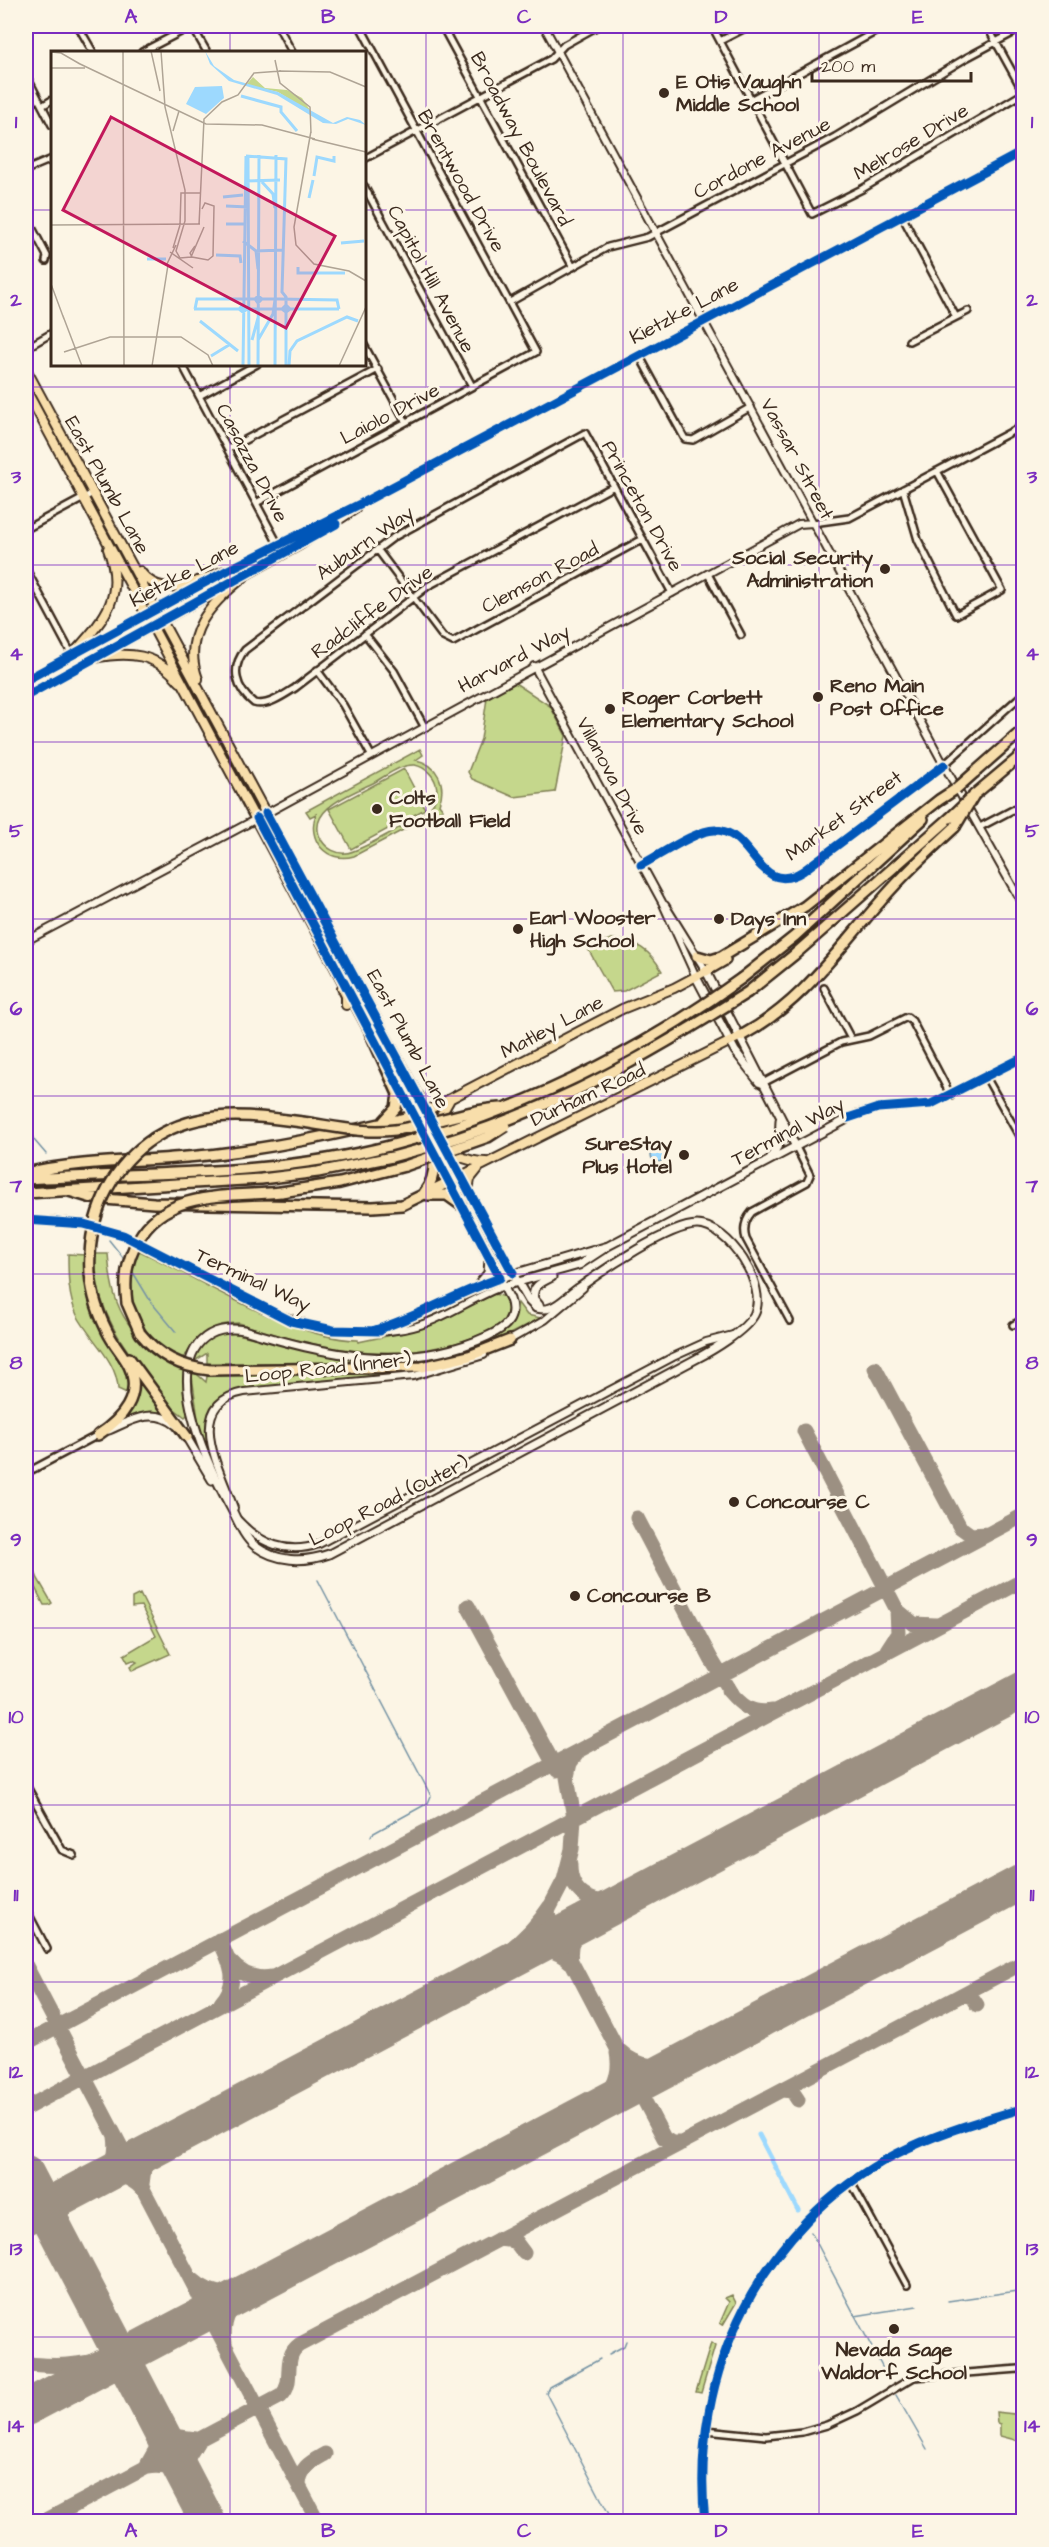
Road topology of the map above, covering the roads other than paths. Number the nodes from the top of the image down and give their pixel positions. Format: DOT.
graph roads {
  1 [pos="78,26"];
  2 [pos="192,26"];
  3 [pos="278,26"];
  4 [pos="360,26"];
  5 [pos="442,26"];
  6 [pos="544,26"];
  7 [pos="598,26"];
  8 [pos="712,26"];
  9 [pos="749,26"];
  10 [pos="885,26"];
  11 [pos="987,26"];
  12 [pos="1023,27"];
  13 [pos="720,41"];
  14 [pos="996,42"];
  15 [pos="92,51"];
  16 [pos="144,51"];
  17 [pos="206,51"];
  18 [pos="291,51"];
  19 [pos="558,51"];
  20 [pos="26,75"];
  21 [pos="1023,93"];
  22 [pos="481,97"];
  23 [pos="752,99"];
  24 [pos="51,100"];
  25 [pos="42,105"];
  26 [pos="51,123"];
  27 [pos="417,131"];
  28 [pos="1023,151"];
  29 [pos="366,158"];
  30 [pos="51,159"];
  31 [pos="786,162"];
  32 [pos="26,170"];
  33 [pos="366,190"];
  34 [pos="26,216"];
  35 [pos="902,216"];
  36 [pos="656,232"];
  37 [pos="46,261"];
  38 [pos="573,267"];
  39 [pos="510,302"];
  40 [pos="968,311"];
  41 [pos="956,317"];
  42 [pos="705,320"];
  43 [pos="51,334"];
  44 [pos="909,342"];
  45 [pos="26,348"];
  46 [pos="366,348"];
  47 [pos="536,352"];
  48 [pos="639,355"];
  49 [pos="183,366"];
  50 [pos="253,366"];
  51 [pos="26,369"];
  52 [pos="378,369"];
  53 [pos="472,386"];
  54 [pos="26,390"];
  55 [pos="199,396"];
  56 [pos="751,407"];
  57 [pos="406,422"];
  58 [pos="1023,425"];
  59 [pos="585,433"];
  60 [pos="228,449"];
  61 [pos="938,471"];
  62 [pos="614,486"];
  63 [pos="903,489"];
  64 [pos="93,493"];
  65 [pos="84,498"];
  66 [pos="258,502"];
  67 [pos="362,503"];
  68 [pos="96,520"];
  69 [pos="813,523"];
  70 [pos="26,529"];
  71 [pos="643,539"];
  72 [pos="119,540"];
  73 [pos="278,544"];
  74 [pos="377,549"];
  75 [pos="26,569"];
  76 [pos="228,570"];
  77 [pos="708,574"];
  78 [pos="244,577"];
  79 [pos="672,593"];
  80 [pos="413,598"];
  81 [pos="157,609"];
  82 [pos="147,614"];
  83 [pos="163,621"];
  84 [pos="153,626"];
  85 [pos="365,634"];
  86 [pos="741,635"];
  87 [pos="72,655"];
  88 [pos="94,657"];
  89 [pos="534,666"];
  90 [pos="318,670"];
  91 [pos="26,681"];
  92 [pos="189,693"];
  93 [pos="1023,693"];
  94 [pos="246,694"];
  95 [pos="26,696"];
  96 [pos="424,726"];
  97 [pos="219,727"];
  98 [pos="1023,729"];
  99 [pos="1023,753"];
  100 [pos="371,755"];
  101 [pos="944,765"];
  102 [pos="974,795"];
  103 [pos="940,801"];
  104 [pos="1023,804"];
  105 [pos="266,813"];
  106 [pos="257,818"];
  107 [pos="980,827"];
  108 [pos="641,865"];
  109 [pos="662,902"];
  110 [pos="1023,907"];
  111 [pos="791,915"];
  112 [pos="26,940"];
  113 [pos="697,956"];
  114 [pos="331,959"];
  115 [pos="706,971"];
  116 [pos="696,977"];
  117 [pos="824,988"];
  118 [pos="355,1002"];
  119 [pos="345,1005"];
  120 [pos="370,1032"];
  121 [pos="741,1036"];
  122 [pos="851,1039"];
  123 [pos="730,1042"];
  124 [pos="1023,1057"];
  125 [pos="986,1077"];
  126 [pos="761,1084"];
  127 [pos="412,1085"];
  128 [pos="418,1096"];
  129 [pos="951,1096"];
  130 [pos="449,1101"];
  131 [pos="509,1108"];
  132 [pos="420,1114"];
  133 [pos="780,1117"];
  134 [pos="517,1118"];
  135 [pos="374,1125"];
  136 [pos="432,1130"];
  137 [pos="1018,1134"];
  138 [pos="434,1144"];
  139 [pos="795,1145"];
  140 [pos="446,1148"];
  141 [pos="769,1160"];
  142 [pos="484,1163"];
  143 [pos="26,1173"];
  144 [pos="460,1176"];
  145 [pos="26,1179"];
  146 [pos="449,1182"];
  147 [pos="69,1191"];
  148 [pos="468,1191"];
  149 [pos="26,1193"];
  150 [pos="420,1197"];
  151 [pos="461,1205"];
  152 [pos="26,1220"];
  153 [pos="608,1246"];
  154 [pos="488,1256"];
  155 [pos="566,1270"];
  156 [pos="513,1273"];
  157 [pos="500,1278"];
  158 [pos="590,1280"];
  159 [pos="518,1282"];
  160 [pos="478,1286"];
  161 [pos="504,1286"];
  162 [pos="556,1305"];
  163 [pos="1023,1319"];
  164 [pos="790,1321"];
  165 [pos="104,1325"];
  166 [pos="1013,1325"];
  167 [pos="372,1331"];
  168 [pos="733,1335"];
  169 [pos="510,1340"];
  170 [pos="98,1435"];
  171 [pos="186,1437"];
  172 [pos="26,1473"];
  173 [pos="228,1502"];
  174 [pos="237,1519"];
  175 [pos="26,1785"];
  176 [pos="74,1855"];
  177 [pos="26,1909"];
  178 [pos="47,1949"];
  179 [pos="1023,2108"];
  180 [pos="851,2182"];
  181 [pos="907,2285"];
  182 [pos="1019,2369"];
  183 [pos="706,2430"];
  184 [pos="705,2522"];
  1 -- 15 [label="street"];
  2 -- 16 [label="street"];
  2 -- 17 [label="street"];
  3 -- 18 [label="street"];
  4 -- 27 [label="street, Brentwood Drive"];
  5 -- 22 [label="street, Broadway Boulevard"];
  6 -- 19 [label="street, Vassar Street"];
  7 -- 19 [label="street"];
  8 -- 13 [label="street"];
  9 -- 13 [label="street"];
  10 -- 23 [label="street"];
  11 -- 14 [label="street"];
  12 -- 14 [label="street, Cordone Avenue"];
  13 -- 23 [label="street"];
  14 -- 21 [label="street"];
  14 -- 31 [label="street, Cordone Avenue"];
  19 -- 22 [label="street"];
  19 -- 36 [label="street, Vassar Street"];
  20 -- 25 [label="street"];
  21 -- 31 [label="street, Melrose Drive"];
  22 -- 27 [label="street"];
  22 -- 38 [label="street, Broadway Boulevard"];
  23 -- 31 [label="street"];
  24 -- 25 [label="street"];
  25 -- 26 [label="street"];
  27 -- 29 [label="street"];
  27 -- 39 [label="street, Brentwood Drive"];
  28 -- 35 [label="main road, Kietzke Lane"];
  30 -- 32 [label="street"];
  31 -- 36 [label="street, Cordone Avenue"];
  33 -- 53 [label="street, Capitol Hill Avenue"];
  34 -- 37 [label="street"];
  35 -- 41 [label="street"];
  35 -- 42 [label="main road, Kietzke Lane"];
  36 -- 38 [label="street, Cordone Avenue"];
  36 -- 42 [label="street, Vassar Street"];
  38 -- 39 [label="street, Cordone Avenue"];
  39 -- 47 [label="street, Brentwood Drive"];
  40 -- 41 [label="street"];
  41 -- 44 [label="street"];
  42 -- 48 [label="main road, Kietzke Lane"];
  42 -- 56 [label="street, Vassar Street"];
  43 -- 45 [label="street"];
  46 -- 52 [label="street"];
  47 -- 53 [label="street, Laiolo Drive"];
  48 -- 56 [label="street"];
  48 -- 67 [label="main road, Kietzke Lane"];
  49 -- 55 [label="street, Casazza Drive"];
  50 -- 55 [label="street"];
  51 -- 64 [label="main road, East Plumb Lane"];
  52 -- 57 [label="street"];
  52 -- 60 [label="street"];
  53 -- 57 [label="street, Laiolo Drive"];
  54 -- 65 [label="main road, East Plumb Lane"];
  55 -- 60 [label="street, Casazza Drive"];
  56 -- 69 [label="street, Vassar Street"];
  57 -- 66 [label="street, Laiolo Drive"];
  58 -- 61 [label="street, Harvard Way"];
  59 -- 62 [label="street, Princeton Drive"];
  59 -- 74 [label="street, Auburn Way"];
  60 -- 66 [label="street, Casazza Drive"];
  61 -- 63 [label="street, Harvard Way"];
  61 -- 63 [label="street"];
  62 -- 71 [label="street, Princeton Drive"];
  62 -- 80 [label="street, Radcliffe Drive"];
  63 -- 69 [label="street, Harvard Way"];
  64 -- 65 [label="street"];
  64 -- 72 [label="main road, East Plumb Lane"];
  65 -- 68 [label="main road, East Plumb Lane"];
  65 -- 70 [label="street"];
  66 -- 73 [label="street, Casazza Drive"];
  67 -- 73 [label="main road, Kietzke Lane"];
  67 -- 78 [label="main road, Kietzke Lane"];
  68 -- 82 [label="main road, East Plumb Lane"];
  68 -- 87 [label="main road"];
  69 -- 77 [label="street, Harvard Way"];
  69 -- 101 [label="street, Vassar Street"];
  71 -- 79 [label="street, Princeton Drive"];
  71 -- 80 [label="street, Clemson Road"];
  72 -- 76 [label="main road"];
  72 -- 81 [label="main road, East Plumb Lane"];
  73 -- 76 [label="main road, Kietzke Lane"];
  74 -- 80 [label="street"];
  74 -- 94 [label="street, Auburn Way"];
  75 -- 87 [label="street"];
  76 -- 81 [label="main road, Kietzke Lane"];
  77 -- 79 [label="street, Harvard Way"];
  77 -- 86 [label="street"];
  78 -- 83 [label="main road, Kietzke Lane"];
  78 -- 97 [label="main road"];
  79 -- 89 [label="street, Harvard Way"];
  80 -- 85 [label="street, Radcliffe Drive"];
  81 -- 82 [label="main road, Kietzke Lane"];
  81 -- 83 [label="main road, East Plumb Lane"];
  82 -- 84 [label="main road, East Plumb Lane"];
  82 -- 87 [label="main road, Kietzke Lane"];
  83 -- 84 [label="main road, Kietzke Lane"];
  83 -- 97 [label="main road, East Plumb Lane"];
  84 -- 88 [label="main road, Kietzke Lane"];
  84 -- 92 [label="main road, East Plumb Lane"];
  85 -- 90 [label="street, Radcliffe Drive"];
  85 -- 96 [label="street"];
  87 -- 91 [label="main road, Kietzke Lane"];
  88 -- 92 [label="main road"];
  88 -- 95 [label="main road, Kietzke Lane"];
  89 -- 96 [label="street, Harvard Way"];
  89 -- 108 [label="street, Villanova Drive"];
  90 -- 94 [label="street, Radcliffe Drive"];
  90 -- 100 [label="street"];
  92 -- 106 [label="main road, East Plumb Lane"];
  93 -- 101 [label="street, Market Street"];
  96 -- 100 [label="street, Harvard Way"];
  97 -- 105 [label="main road, East Plumb Lane"];
  98 -- 103 [label="highway, bridge"];
  99 -- 102 [label="highway"];
  100 -- 105 [label="street, Harvard Way"];
  101 -- 107 [label="street, Vassar Street"];
  101 -- 108 [label="street, Market Street"];
  102 -- 121 [label="highway, bridge"];
  102 -- 134 [label="highway, bridge"];
  103 -- 111 [label="highway"];
  103 -- 131 [label="highway, bridge"];
  104 -- 107 [label="street"];
  105 -- 106 [label="street, Harvard Way"];
  105 -- 127 [label="main road, East Plumb Lane"];
  106 -- 112 [label="street, Harvard Way"];
  106 -- 114 [label="main road, East Plumb Lane"];
  107 -- 110 [label="street, Vassar Street"];
  108 -- 109 [label="street, Villanova Drive"];
  109 -- 113 [label="street, Villanova Drive"];
  109 -- 116 [label="street, Villanova Drive"];
  111 -- 113 [label="highway"];
  111 -- 115 [label="highway"];
  113 -- 115 [label="street, Villanova Drive"];
  114 -- 118 [label="main road, East Plumb Lane"];
  114 -- 119 [label="main road"];
  115 -- 116 [label="main road, Matley Lane"];
  115 -- 121 [label="main road, Villanova Drive"];
  116 -- 123 [label="main road, Villanova Drive"];
  116 -- 130 [label="main road, Matley Lane"];
  117 -- 122 [label="street"];
  118 -- 120 [label="main road, East Plumb Lane"];
  118 -- 127 [label="main road"];
  120 -- 132 [label="main road, East Plumb Lane"];
  120 -- 135 [label="highway"];
  121 -- 123 [label="main road, Durham Road"];
  121 -- 126 [label="main road, Villanova Drive"];
  122 -- 126 [label="street"];
  122 -- 129 [label="street"];
  123 -- 126 [label="main road, Villanova Drive"];
  123 -- 142 [label="main road, Durham Road"];
  124 -- 125 [label="main road, Terminal Way"];
  125 -- 129 [label="main road, Terminal Way"];
  125 -- 137 [label="street"];
  126 -- 133 [label="main road, Villanova Drive"];
  127 -- 128 [label="main road, East Plumb Lane"];
  128 -- 132 [label="highway"];
  129 -- 139 [label="main road, Terminal Way"];
  130 -- 132 [label="main road, Matley Lane"];
  130 -- 136 [label="main road"];
  131 -- 145 [label="highway, bridge"];
  131 -- 165 [label="highway, bridge"];
  132 -- 135 [label="highway"];
  132 -- 136 [label="highway"];
  132 -- 138 [label="main road, East Plumb Lane"];
  133 -- 139 [label="main road, Villanova Drive"];
  133 -- 141 [label="main road"];
  134 -- 147 [label="highway, bridge"];
  134 -- 169 [label="highway, bridge"];
  135 -- 143 [label="highway"];
  136 -- 138 [label="highway"];
  136 -- 140 [label="main road, East Plumb Lane"];
  138 -- 140 [label="main road"];
  138 -- 146 [label="main road"];
  138 -- 150 [label="highway"];
  139 -- 141 [label="main road, Terminal Way"];
  139 -- 164 [label="street"];
  140 -- 142 [label="main road"];
  140 -- 144 [label="main road, East Plumb Lane"];
  141 -- 153 [label="main road, Terminal Way"];
  142 -- 144 [label="main road, Durham Road"];
  142 -- 148 [label="main road"];
  144 -- 146 [label="main road, Durham Road"];
  144 -- 148 [label="main road, East Plumb Lane"];
  146 -- 150 [label="highway"];
  146 -- 151 [label="main road"];
  147 -- 149 [label="highway"];
  147 -- 150 [label="highway"];
  148 -- 156 [label="main road, East Plumb Lane"];
  150 -- 151 [label="highway"];
  151 -- 154 [label="main road"];
  152 -- 167 [label="street, Terminal Way"];
  153 -- 155 [label="main road, Terminal Way"];
  153 -- 156 [label="main road, Terminal Way"];
  154 -- 157 [label="main road"];
  154 -- 160 [label="main road"];
  155 -- 159 [label="main road, Terminal Way"];
  155 -- 162 [label="main road"];
  156 -- 157 [label="main road, Terminal Way"];
  156 -- 159 [label="main road, East Plumb Lane"];
  157 -- 160 [label="street, Terminal Way"];
  157 -- 161 [label="main road"];
  158 -- 162 [label="main road"];
  158 -- 168 [label="main road, Loop Road (Outer)"];
  158 -- 169 [label="street, Loop Road (Inner)"];
  159 -- 161 [label="main road, Terminal Way"];
  159 -- 162 [label="main road"];
  160 -- 167 [label="street, Terminal Way"];
  161 -- 167 [label="street, Terminal Way"];
  161 -- 173 [label="main road, Loop Road (Outer)"];
  163 -- 166 [label="street"];
  165 -- 170 [label="highway"];
  165 -- 171 [label="highway"];
  168 -- 174 [label="street"];
  168 -- 174 [label="main road, Loop Road (Outer)"];
  169 -- 174 [label="street, Loop Road (Inner)"];
  170 -- 171 [label="main road"];
  170 -- 172 [label="street"];
  171 -- 173 [label="main road"];
  173 -- 174 [label="main road, Loop Road (Outer)"];
  175 -- 176 [label="street"];
  177 -- 178 [label="street"];
  179 -- 180 [label="main road"];
  180 -- 181 [label="street"];
  180 -- 183 [label="main road"];
  182 -- 183 [label="street"];
  183 -- 184 [label="main road"];
}
